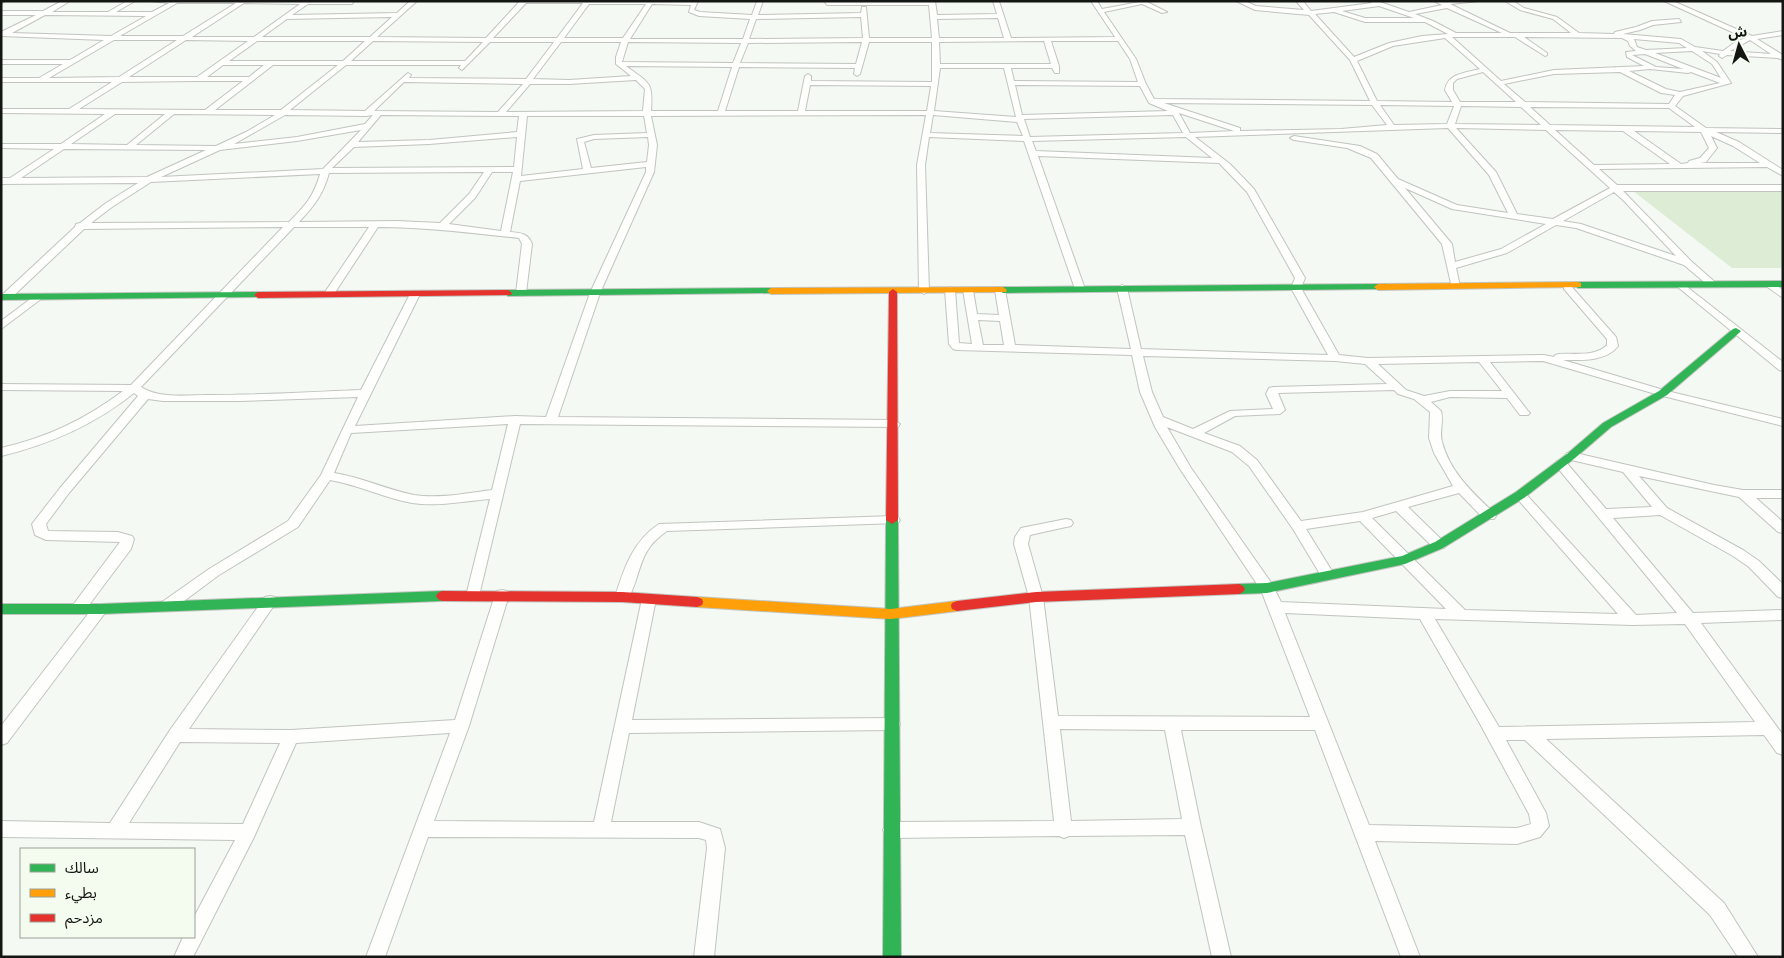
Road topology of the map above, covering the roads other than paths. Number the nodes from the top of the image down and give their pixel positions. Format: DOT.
graph roads {
  1 [pos="67,1"];
  2 [pos="132,1"];
  3 [pos="154,1"];
  4 [pos="176,1"];
  5 [pos="414,1"];
  6 [pos="523,1"];
  7 [pos="760,1"];
  8 [pos="996,1"];
  9 [pos="1094,1"];
  10 [pos="1239,1"];
  11 [pos="1298,1"];
  12 [pos="1371,1"];
  13 [pos="1476,1"];
  14 [pos="1502,1"];
  15 [pos="1666,1"];
  16 [pos="243,2"];
  17 [pos="306,2"];
  18 [pos="352,2"];
  19 [pos="588,2"];
  20 [pos="695,2"];
  21 [pos="827,2"];
  22 [pos="932,2"];
  23 [pos="1142,2"];
  24 [pos="650,3"];
  25 [pos="863,3"];
  26 [pos="1335,3"];
  27 [pos="1510,3"];
  28 [pos="1380,4"];
  29 [pos="1442,4"];
  30 [pos="1340,10"];
  31 [pos="1100,11"];
  32 [pos="1164,12"];
  33 [pos="1308,12"];
  34 [pos="1,13"];
  35 [pos="109,13"];
  36 [pos="41,14"];
  37 [pos="155,14"];
  38 [pos="1409,14"];
  39 [pos="398,15"];
  40 [pos="830,15"];
  41 [pos="865,15"];
  42 [pos="334,16"];
  43 [pos="1000,16"];
  44 [pos="286,17"];
  45 [pos="756,17"];
  46 [pos="934,17"];
  47 [pos="1426,20"];
  48 [pos="1679,21"];
  49 [pos="1576,34"];
  50 [pos="1783,34"];
  51 [pos="2,35"];
  52 [pos="1451,35"];
  53 [pos="1515,36"];
  54 [pos="1623,36"];
  55 [pos="1749,37"];
  56 [pos="114,38"];
  57 [pos="186,38"];
  58 [pos="488,38"];
  59 [pos="254,39"];
  60 [pos="373,39"];
  61 [pos="560,39"];
  62 [pos="1008,39"];
  63 [pos="1047,39"];
  64 [pos="1118,39"];
  65 [pos="626,40"];
  66 [pos="866,40"];
  67 [pos="936,40"];
  68 [pos="1681,40"];
  69 [pos="1691,40"];
  70 [pos="746,41"];
  71 [pos="1700,42"];
  72 [pos="1730,47"];
  73 [pos="1695,49"];
  74 [pos="1645,52"];
  75 [pos="1724,53"];
  76 [pos="1545,54"];
  77 [pos="1781,57"];
  78 [pos="1353,60"];
  79 [pos="1,62"];
  80 [pos="24,62"];
  81 [pos="72,62"];
  82 [pos="344,62"];
  83 [pos="220,63"];
  84 [pos="271,63"];
  85 [pos="421,63"];
  86 [pos="466,63"];
  87 [pos="1715,63"];
  88 [pos="619,64"];
  89 [pos="736,65"];
  90 [pos="809,66"];
  91 [pos="859,66"];
  92 [pos="935,66"];
  93 [pos="1056,66"];
  94 [pos="1007,67"];
  95 [pos="1648,68"];
  96 [pos="1484,70"];
  97 [pos="1621,70"];
  98 [pos="1695,71"];
  99 [pos="1,74"];
  100 [pos="637,78"];
  101 [pos="250,79"];
  102 [pos="1,80"];
  103 [pos="42,80"];
  104 [pos="119,80"];
  105 [pos="198,80"];
  106 [pos="403,80"];
  107 [pos="449,80"];
  108 [pos="528,82"];
  109 [pos="808,83"];
  110 [pos="855,83"];
  111 [pos="1012,83"];
  112 [pos="1060,83"];
  113 [pos="1500,83"];
  114 [pos="1727,83"];
  115 [pos="935,84"];
  116 [pos="1142,84"];
  117 [pos="1680,94"];
  118 [pos="1152,101"];
  119 [pos="1375,104"];
  120 [pos="1458,105"];
  121 [pos="1523,105"];
  122 [pos="1671,106"];
  123 [pos="1167,107"];
  124 [pos="1,111"];
  125 [pos="70,112"];
  126 [pos="112,112"];
  127 [pos="172,112"];
  128 [pos="206,112"];
  129 [pos="721,113"];
  130 [pos="802,113"];
  131 [pos="930,113"];
  132 [pos="1175,113"];
  133 [pos="281,114"];
  134 [pos="366,114"];
  135 [pos="378,114"];
  136 [pos="500,114"];
  137 [pos="523,114"];
  138 [pos="648,114"];
  139 [pos="1019,118"];
  140 [pos="368,126"];
  141 [pos="1392,126"];
  142 [pos="1450,126"];
  143 [pos="1548,127"];
  144 [pos="1624,128"];
  145 [pos="1704,130"];
  146 [pos="1783,131"];
  147 [pos="1259,133"];
  148 [pos="522,134"];
  149 [pos="651,135"];
  150 [pos="925,135"];
  151 [pos="1188,135"];
  152 [pos="1027,139"];
  153 [pos="352,145"];
  154 [pos="1,146"];
  155 [pos="62,147"];
  156 [pos="129,147"];
  157 [pos="217,148"];
  158 [pos="1033,153"];
  159 [pos="1221,161"];
  160 [pos="651,164"];
  161 [pos="1768,164"];
  162 [pos="1783,164"];
  163 [pos="1682,166"];
  164 [pos="1591,167"];
  165 [pos="518,169"];
  166 [pos="489,170"];
  167 [pos="587,170"];
  168 [pos="325,171"];
  169 [pos="1783,174"];
  170 [pos="516,178"];
  171 [pos="149,180"];
  172 [pos="1393,180"];
  173 [pos="1,181"];
  174 [pos="12,181"];
  175 [pos="1615,188"];
  176 [pos="1783,188"];
  177 [pos="1514,216"];
  178 [pos="1556,222"];
  179 [pos="375,224"];
  180 [pos="79,226"];
  181 [pos="291,226"];
  182 [pos="442,226"];
  183 [pos="505,235"];
  184 [pos="1688,263"];
  185 [pos="1452,266"];
  186 [pos="1769,284"];
  187 [pos="1783,284"];
  188 [pos="1713,285"];
  189 [pos="1455,286"];
  190 [pos="1682,286"];
  191 [pos="1567,287"];
  192 [pos="1122,288"];
  193 [pos="1296,288"];
  194 [pos="1080,289"];
  195 [pos="950,290"];
  196 [pos="968,290"];
  197 [pos="1000,290"];
  198 [pos="924,291"];
  199 [pos="893,292"];
  200 [pos="521,293"];
  201 [pos="595,293"];
  202 [pos="415,294"];
  203 [pos="224,295"];
  204 [pos="328,295"];
  205 [pos="1783,295"];
  206 [pos="4,297"];
  207 [pos="37,297"];
  208 [pos="973,318"];
  209 [pos="1005,318"];
  210 [pos="1,326"];
  211 [pos="1736,331"];
  212 [pos="978,347"];
  213 [pos="1010,347"];
  214 [pos="1137,352"];
  215 [pos="1335,358"];
  216 [pos="1544,358"];
  217 [pos="1482,360"];
  218 [pos="1368,361"];
  219 [pos="1783,368"];
  220 [pos="1,387"];
  221 [pos="1398,387"];
  222 [pos="139,392"];
  223 [pos="365,393"];
  224 [pos="1664,393"];
  225 [pos="1510,395"];
  226 [pos="1423,400"];
  227 [pos="1524,413"];
  228 [pos="1157,419"];
  229 [pos="516,420"];
  230 [pos="551,420"];
  231 [pos="1783,423"];
  232 [pos="894,424"];
  233 [pos="347,430"];
  234 [pos="1196,432"];
  235 [pos="1,452"];
  236 [pos="1566,460"];
  237 [pos="1627,469"];
  238 [pos="327,476"];
  239 [pos="1461,488"];
  240 [pos="497,494"];
  241 [pos="1520,494"];
  242 [pos="1743,494"];
  243 [pos="1783,494"];
  244 [pos="1399,506"];
  245 [pos="1662,511"];
  246 [pos="1602,514"];
  247 [pos="1362,516"];
  248 [pos="1489,516"];
  249 [pos="893,520"];
  250 [pos="1066,523"];
  251 [pos="1298,526"];
  252 [pos="1783,529"];
  253 [pos="1439,545"];
  254 [pos="1405,560"];
  255 [pos="1328,576"];
  256 [pos="1267,588"];
  257 [pos="1783,593"];
  258 [pos="502,595"];
  259 [pos="473,596"];
  260 [pos="622,597"];
  261 [pos="1036,597"];
  262 [pos="650,599"];
  263 [pos="270,601"];
  264 [pos="167,606"];
  265 [pos="1276,607"];
  266 [pos="1,608"];
  267 [pos="78,609"];
  268 [pos="100,609"];
  269 [pos="1424,613"];
  270 [pos="891,614"];
  271 [pos="1460,615"];
  272 [pos="1783,615"];
  273 [pos="1763,616"];
  274 [pos="1690,619"];
  275 [pos="1632,620"];
  276 [pos="1783,626"];
  277 [pos="1051,722"];
  278 [pos="1322,723"];
  279 [pos="892,724"];
  280 [pos="1172,724"];
  281 [pos="461,726"];
  282 [pos="622,727"];
  283 [pos="1768,728"];
  284 [pos="1494,734"];
  285 [pos="1528,734"];
  286 [pos="176,735"];
  287 [pos="291,737"];
  288 [pos="1,738"];
  289 [pos="1783,748"];
  290 [pos="1192,827"];
  291 [pos="1,829"];
  292 [pos="423,829"];
  293 [pos="115,830"];
  294 [pos="601,830"];
  295 [pos="892,830"];
  296 [pos="1064,830"];
  297 [pos="248,832"];
  298 [pos="1364,833"];
  299 [pos="195,932"];
  300 [pos="192,938"];
  301 [pos="182,957"];
  302 [pos="376,957"];
  303 [pos="704,957"];
  304 [pos="892,957"];
  305 [pos="1222,957"];
  306 [pos="1411,957"];
  307 [pos="1749,957"];
  1 -- 36 [label="street"];
  2 -- 35 [label="street"];
  3 -- 4 [label="street"];
  4 -- 16 [label="street"];
  4 -- 37 [label="street"];
  5 -- 39 [label="street"];
  6 -- 19 [label="street"];
  6 -- 58 [label="street"];
  7 -- 45 [label="street"];
  8 -- 43 [label="street"];
  9 -- 31 [label="street"];
  10 -- 33 [label="street"];
  11 -- 33 [label="street"];
  12 -- 28 [label="street"];
  13 -- 29 [label="street"];
  14 -- 27 [label="street"];
  15 -- 48 [label="street"];
  15 -- 55 [label="street"];
  16 -- 17 [label="street"];
  16 -- 57 [label="street"];
  17 -- 18 [label="street"];
  17 -- 44 [label="street"];
  18 -- 42 [label="street"];
  19 -- 24 [label="street"];
  19 -- 61 [label="street"];
  20 -- 24 [label="street"];
  20 -- 45 [label="street"];
  21 -- 25 [label="street"];
  21 -- 40 [label="street"];
  22 -- 25 [label="street"];
  22 -- 46 [label="street"];
  23 -- 31 [label="street"];
  23 -- 32 [label="street"];
  24 -- 65 [label="street"];
  25 -- 41 [label="street"];
  26 -- 30 [label="street"];
  27 -- 49 [label="street"];
  28 -- 30 [label="street"];
  28 -- 38 [label="street"];
  29 -- 38 [label="street"];
  29 -- 53 [label="street"];
  30 -- 33 [label="street"];
  30 -- 47 [label="street"];
  31 -- 64 [label="street"];
  33 -- 78 [label="street"];
  34 -- 36 [label="street"];
  35 -- 36 [label="street"];
  35 -- 37 [label="street"];
  36 -- 51 [label="street"];
  37 -- 56 [label="street"];
  38 -- 47 [label="street"];
  39 -- 42 [label="street"];
  39 -- 60 [label="street"];
  40 -- 41 [label="street"];
  40 -- 45 [label="street"];
  41 -- 66 [label="street"];
  42 -- 44 [label="street"];
  43 -- 46 [label="street"];
  43 -- 62 [label="street"];
  44 -- 59 [label="street"];
  45 -- 70 [label="street"];
  46 -- 67 [label="street"];
  47 -- 52 [label="street"];
  48 -- 54 [label="street"];
  48 -- 68 [label="street"];
  49 -- 53 [label="street"];
  49 -- 54 [label="street"];
  50 -- 55 [label="street"];
  51 -- 56 [label="street"];
  52 -- 53 [label="street"];
  52 -- 78 [label="street"];
  52 -- 96 [label="street"];
  53 -- 76 [label="street"];
  54 -- 68 [label="street"];
  54 -- 74 [label="street"];
  55 -- 72 [label="street"];
  55 -- 77 [label="street"];
  56 -- 57 [label="street"];
  56 -- 81 [label="street"];
  57 -- 59 [label="street"];
  57 -- 104 [label="street"];
  58 -- 60 [label="street"];
  58 -- 61 [label="street"];
  58 -- 86 [label="street"];
  59 -- 60 [label="street"];
  59 -- 83 [label="street"];
  60 -- 82 [label="street"];
  61 -- 65 [label="street"];
  61 -- 108 [label="street"];
  62 -- 63 [label="street"];
  62 -- 67 [label="street"];
  63 -- 64 [label="street"];
  63 -- 93 [label="street"];
  64 -- 116 [label="street"];
  65 -- 70 [label="street"];
  65 -- 88 [label="street"];
  66 -- 67 [label="street"];
  66 -- 70 [label="street"];
  66 -- 91 [label="street"];
  67 -- 92 [label="street"];
  68 -- 69 [label="street"];
  68 -- 73 [label="street"];
  70 -- 89 [label="street"];
  71 -- 72 [label="street"];
  72 -- 75 [label="street"];
  73 -- 74 [label="street"];
  73 -- 75 [label="street"];
  73 -- 87 [label="street"];
  74 -- 95 [label="street"];
  74 -- 98 [label="street"];
  75 -- 77 [label="street"];
  75 -- 87 [label="street"];
  78 -- 119 [label="street"];
  79 -- 80 [label="street"];
  80 -- 81 [label="street"];
  80 -- 99 [label="street"];
  81 -- 103 [label="street"];
  82 -- 84 [label="street"];
  82 -- 85 [label="street"];
  82 -- 133 [label="street"];
  83 -- 84 [label="street"];
  83 -- 105 [label="street"];
  84 -- 101 [label="street"];
  85 -- 86 [label="street"];
  85 -- 106 [label="street"];
  86 -- 107 [label="street"];
  87 -- 114 [label="street"];
  88 -- 89 [label="street"];
  88 -- 100 [label="street"];
  89 -- 90 [label="street"];
  89 -- 129 [label="street"];
  90 -- 91 [label="street"];
  90 -- 109 [label="street"];
  91 -- 110 [label="street"];
  92 -- 94 [label="street"];
  92 -- 115 [label="street"];
  93 -- 94 [label="street"];
  93 -- 112 [label="street"];
  94 -- 111 [label="street"];
  95 -- 97 [label="street"];
  95 -- 98 [label="street"];
  96 -- 113 [label="street"];
  96 -- 120 [label="street"];
  97 -- 113 [label="street"];
  97 -- 117 [label="street"];
  98 -- 114 [label="street"];
  100 -- 108 [label="street"];
  100 -- 138 [label="street"];
  101 -- 105 [label="street"];
  101 -- 128 [label="street"];
  102 -- 103 [label="street"];
  103 -- 104 [label="street"];
  104 -- 105 [label="street"];
  104 -- 125 [label="street"];
  106 -- 107 [label="street"];
  106 -- 134 [label="street"];
  107 -- 108 [label="street"];
  108 -- 136 [label="street"];
  109 -- 110 [label="street"];
  109 -- 130 [label="street"];
  110 -- 115 [label="street"];
  111 -- 112 [label="street"];
  111 -- 139 [label="street"];
  112 -- 116 [label="street"];
  113 -- 121 [label="street"];
  114 -- 117 [label="street"];
  115 -- 131 [label="street"];
  116 -- 118 [label="street"];
  117 -- 122 [label="street"];
  118 -- 119 [label="street"];
  118 -- 123 [label="street"];
  119 -- 120 [label="street"];
  119 -- 141 [label="street"];
  120 -- 121 [label="street"];
  120 -- 142 [label="street"];
  121 -- 122 [label="street"];
  121 -- 143 [label="street"];
  122 -- 145 [label="street"];
  123 -- 132 [label="street"];
  123 -- 147 [label="street"];
  124 -- 125 [label="street"];
  125 -- 126 [label="street"];
  126 -- 127 [label="street"];
  126 -- 155 [label="street"];
  127 -- 128 [label="street"];
  127 -- 156 [label="street"];
  128 -- 133 [label="street"];
  129 -- 130 [label="street"];
  129 -- 138 [label="street"];
  130 -- 131 [label="street"];
  131 -- 139 [label="street"];
  131 -- 150 [label="street"];
  132 -- 139 [label="street"];
  132 -- 151 [label="street"];
  133 -- 134 [label="street"];
  133 -- 157 [label="street"];
  134 -- 135 [label="street"];
  135 -- 136 [label="street"];
  135 -- 140 [label="street"];
  136 -- 137 [label="street"];
  137 -- 138 [label="street"];
  137 -- 148 [label="street"];
  138 -- 149 [label="street"];
  139 -- 152 [label="street"];
  140 -- 153 [label="street"];
  140 -- 157 [label="street"];
  141 -- 142 [label="street"];
  141 -- 147 [label="street"];
  142 -- 143 [label="street"];
  142 -- 177 [label="street"];
  143 -- 144 [label="street"];
  143 -- 164 [label="street"];
  144 -- 145 [label="street"];
  144 -- 163 [label="street"];
  145 -- 146 [label="street"];
  145 -- 161 [label="street"];
  145 -- 163 [label="street"];
  147 -- 151 [label="street"];
  147 -- 172 [label="street"];
  148 -- 153 [label="street"];
  148 -- 165 [label="street"];
  149 -- 160 [label="street"];
  149 -- 167 [label="street"];
  150 -- 152 [label="street"];
  150 -- 198 [label="street"];
  151 -- 152 [label="street"];
  151 -- 159 [label="street"];
  152 -- 158 [label="street"];
  153 -- 168 [label="street"];
  154 -- 155 [label="street"];
  155 -- 156 [label="street"];
  155 -- 174 [label="street"];
  156 -- 157 [label="street"];
  157 -- 171 [label="street"];
  158 -- 159 [label="street"];
  158 -- 194 [label="street"];
  159 -- 193 [label="street"];
  160 -- 167 [label="street"];
  160 -- 201 [label="street"];
  161 -- 162 [label="street"];
  161 -- 163 [label="street"];
  161 -- 169 [label="street"];
  163 -- 164 [label="street"];
  164 -- 175 [label="street"];
  165 -- 166 [label="street"];
  165 -- 170 [label="street"];
  166 -- 168 [label="street"];
  166 -- 182 [label="street"];
  167 -- 170 [label="street"];
  168 -- 171 [label="street"];
  168 -- 181 [label="street"];
  170 -- 183 [label="street"];
  171 -- 174 [label="street"];
  171 -- 180 [label="street"];
  172 -- 177 [label="street"];
  172 -- 185 [label="street"];
  173 -- 174 [label="street"];
  175 -- 176 [label="street"];
  175 -- 178 [label="street"];
  175 -- 184 [label="street"];
  177 -- 178 [label="street"];
  178 -- 184 [label="street"];
  178 -- 185 [label="street"];
  179 -- 181 [label="street"];
  179 -- 182 [label="street"];
  179 -- 204 [label="street"];
  180 -- 181 [label="street"];
  180 -- 206 [label="street"];
  181 -- 203 [label="street"];
  182 -- 183 [label="street"];
  183 -- 200 [label="street"];
  184 -- 188 [label="street"];
  185 -- 189 [label="street"];
  186 -- 187 [label="main road"];
  186 -- 188 [label="main road"];
  186 -- 205 [label="street"];
  188 -- 190 [label="main road"];
  189 -- 191 [label="main road"];
  189 -- 193 [label="main road"];
  190 -- 191 [label="main road"];
  190 -- 211 [label="street"];
  191 -- 216 [label="street"];
  192 -- 193 [label="main road"];
  192 -- 194 [label="main road"];
  192 -- 214 [label="street"];
  193 -- 215 [label="street"];
  194 -- 197 [label="main road"];
  195 -- 196 [label="main road"];
  195 -- 198 [label="main road"];
  195 -- 212 [label="street"];
  196 -- 197 [label="main road"];
  196 -- 208 [label="street"];
  197 -- 209 [label="street"];
  198 -- 199 [label="main road"];
  199 -- 201 [label="main road"];
  199 -- 232 [label="main road"];
  200 -- 201 [label="main road"];
  200 -- 202 [label="main road"];
  201 -- 230 [label="street"];
  202 -- 204 [label="main road"];
  202 -- 223 [label="street"];
  203 -- 204 [label="main road"];
  203 -- 207 [label="main road"];
  203 -- 222 [label="street"];
  206 -- 207 [label="main road"];
  207 -- 210 [label="street"];
  208 -- 209 [label="street"];
  208 -- 212 [label="street"];
  209 -- 213 [label="street"];
  211 -- 219 [label="street"];
  211 -- 224 [label="main road"];
  212 -- 213 [label="street"];
  213 -- 214 [label="street"];
  214 -- 215 [label="street"];
  214 -- 228 [label="street"];
  215 -- 218 [label="street"];
  216 -- 217 [label="street"];
  216 -- 224 [label="street"];
  217 -- 218 [label="street"];
  217 -- 225 [label="street"];
  218 -- 221 [label="street"];
  220 -- 222 [label="street"];
  221 -- 226 [label="street"];
  221 -- 234 [label="street"];
  222 -- 223 [label="street"];
  222 -- 235 [label="street"];
  222 -- 267 [label="street"];
  223 -- 233 [label="street"];
  224 -- 231 [label="street"];
  224 -- 236 [label="main road"];
  225 -- 226 [label="street"];
  225 -- 227 [label="street"];
  226 -- 239 [label="street"];
  228 -- 234 [label="street"];
  228 -- 256 [label="street"];
  229 -- 230 [label="street"];
  229 -- 233 [label="street"];
  229 -- 240 [label="street"];
  230 -- 232 [label="street"];
  232 -- 249 [label="main road"];
  233 -- 238 [label="street"];
  234 -- 251 [label="street"];
  236 -- 237 [label="street"];
  236 -- 241 [label="main road"];
  236 -- 246 [label="street"];
  237 -- 242 [label="street"];
  237 -- 245 [label="street"];
  238 -- 240 [label="street"];
  238 -- 264 [label="street"];
  239 -- 244 [label="street"];
  239 -- 248 [label="street"];
  240 -- 259 [label="street"];
  241 -- 248 [label="main road"];
  241 -- 275 [label="street"];
  242 -- 243 [label="street"];
  242 -- 252 [label="street"];
  244 -- 247 [label="street"];
  244 -- 253 [label="street"];
  245 -- 246 [label="street"];
  245 -- 257 [label="street"];
  246 -- 274 [label="street"];
  247 -- 251 [label="street"];
  247 -- 254 [label="street"];
  248 -- 253 [label="main road"];
  249 -- 260 [label="street"];
  249 -- 270 [label="main road"];
  250 -- 261 [label="street"];
  251 -- 255 [label="street"];
  253 -- 254 [label="main road"];
  254 -- 255 [label="main road"];
  254 -- 271 [label="street"];
  255 -- 256 [label="main road"];
  256 -- 261 [label="main road"];
  256 -- 265 [label="street"];
  258 -- 259 [label="main road"];
  258 -- 260 [label="main road"];
  258 -- 281 [label="street"];
  259 -- 263 [label="main road"];
  260 -- 262 [label="main road"];
  261 -- 270 [label="main road"];
  261 -- 277 [label="street"];
  262 -- 270 [label="main road"];
  262 -- 282 [label="street"];
  263 -- 264 [label="main road"];
  263 -- 286 [label="street"];
  264 -- 268 [label="main road"];
  265 -- 269 [label="street"];
  265 -- 278 [label="street"];
  266 -- 267 [label="main road"];
  267 -- 268 [label="main road"];
  268 -- 288 [label="street"];
  269 -- 271 [label="street"];
  269 -- 284 [label="street"];
  270 -- 279 [label="main road"];
  271 -- 275 [label="street"];
  272 -- 273 [label="street"];
  273 -- 274 [label="street"];
  273 -- 276 [label="street"];
  274 -- 275 [label="street"];
  274 -- 283 [label="street"];
  277 -- 280 [label="street"];
  277 -- 296 [label="street"];
  278 -- 280 [label="street"];
  278 -- 298 [label="street"];
  279 -- 282 [label="street"];
  279 -- 295 [label="main road"];
  280 -- 290 [label="street"];
  281 -- 287 [label="street"];
  281 -- 292 [label="street"];
  282 -- 294 [label="street"];
  283 -- 285 [label="street"];
  283 -- 289 [label="street"];
  284 -- 285 [label="street"];
  284 -- 298 [label="street"];
  285 -- 307 [label="street"];
  286 -- 287 [label="street"];
  286 -- 293 [label="street"];
  287 -- 297 [label="street"];
  290 -- 296 [label="street"];
  290 -- 305 [label="street"];
  291 -- 293 [label="street"];
  292 -- 294 [label="street"];
  292 -- 302 [label="street"];
  293 -- 297 [label="street"];
  294 -- 303 [label="street"];
  295 -- 296 [label="street"];
  295 -- 304 [label="main road"];
  297 -- 299 [label="street"];
  298 -- 306 [label="street"];
  300 -- 301 [label="street"];
}
